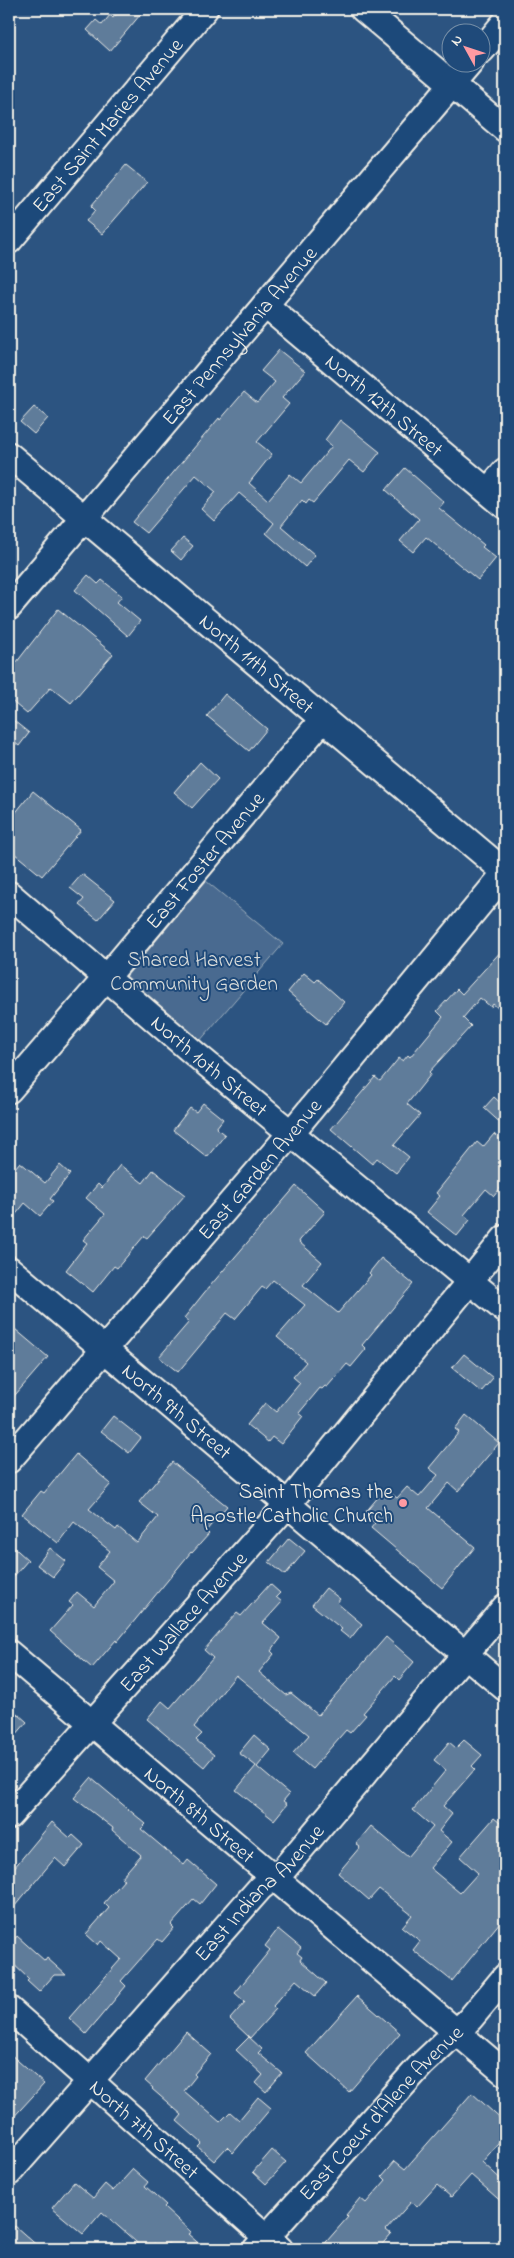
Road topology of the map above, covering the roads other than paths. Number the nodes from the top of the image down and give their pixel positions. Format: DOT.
graph roads {
  1 [pos="205,9"];
  2 [pos="363,9"];
  3 [pos="505,22"];
  4 [pos="492,38"];
  5 [pos="462,72"];
  6 [pos="452,84"];
  7 [pos="505,129"];
  8 [pos="9,241"];
  9 [pos="265,305"];
  10 [pos="9,455"];
  11 [pos="505,471"];
  12 [pos="496,499"];
  13 [pos="84,519"];
  14 [pos="9,607"];
  15 [pos="323,719"];
  16 [pos="505,873"];
  17 [pos="9,894"];
  18 [pos="106,978"];
  19 [pos="9,1090"];
  20 [pos="291,1133"];
  21 [pos="505,1238"];
  22 [pos="9,1269"];
  23 [pos="470,1281"];
  24 [pos="505,1310"];
  25 [pos="103,1350"];
  26 [pos="9,1460"];
  27 [pos="287,1505"];
  28 [pos="505,1607"];
  29 [pos="9,1653"];
  30 [pos="465,1655"];
  31 [pos="505,1688"];
  32 [pos="92,1725"];
  33 [pos="9,1816"];
  34 [pos="273,1878"];
  35 [pos="505,1977"];
  36 [pos="9,2009"];
  37 [pos="456,2031"];
  38 [pos="505,2073"];
  39 [pos="90,2080"];
  40 [pos="9,2174"];
  41 [pos="268,2245"];
  1 -- 8 [label="street, East Saint Maries Avenue"];
  2 -- 6 [label="street"];
  3 -- 4 [label="street"];
  5 -- 6 [label="street, East Pennsylvania Avenue"];
  6 -- 7 [label="street"];
  6 -- 9 [label="street, East Pennsylvania Avenue"];
  9 -- 12 [label="street, North 12th Street"];
  9 -- 13 [label="street, East Pennsylvania Avenue"];
  10 -- 13 [label="street, North 11th Street"];
  11 -- 12 [label="street"];
  13 -- 14 [label="street, East Pennsylvania Avenue"];
  13 -- 15 [label="street, North 11th Street"];
  15 -- 16 [label="street, North 11th Street"];
  15 -- 18 [label="street, East Foster Avenue"];
  16 -- 20 [label="street, East Garden Avenue"];
  17 -- 18 [label="street, North 10th Street"];
  18 -- 19 [label="street, East Foster Avenue"];
  18 -- 20 [label="street, North 10th Street"];
  20 -- 23 [label="street, North 10th Street"];
  20 -- 25 [label="street, East Garden Avenue"];
  21 -- 23 [label="street, East Wallace Avenue"];
  22 -- 25 [label="street, North 9th Street"];
  23 -- 24 [label="street, North 10th Street"];
  23 -- 27 [label="street, East Wallace Avenue"];
  25 -- 26 [label="street, East Garden Avenue"];
  25 -- 27 [label="street, North 9th Street"];
  27 -- 30 [label="street, North 9th Street"];
  27 -- 32 [label="street, East Wallace Avenue"];
  28 -- 30 [label="street, East Indiana Avenue"];
  29 -- 32 [label="street, North 8th Street"];
  30 -- 31 [label="street, North 9th Street"];
  30 -- 34 [label="street, East Indiana Avenue"];
  32 -- 33 [label="street, East Wallace Avenue"];
  32 -- 34 [label="street, North 8th Street"];
  34 -- 37 [label="street, North 8th Street"];
  34 -- 39 [label="street, East Indiana Avenue"];
  35 -- 37 [label="street, East Coeur d'Alene Avenue"];
  36 -- 39 [label="street, North 7th Street"];
  37 -- 38 [label="street, North 8th Street"];
  37 -- 41 [label="street, East Coeur d'Alene Avenue"];
  39 -- 40 [label="street, East Indiana Avenue"];
  39 -- 41 [label="street, North 7th Street"];
}
